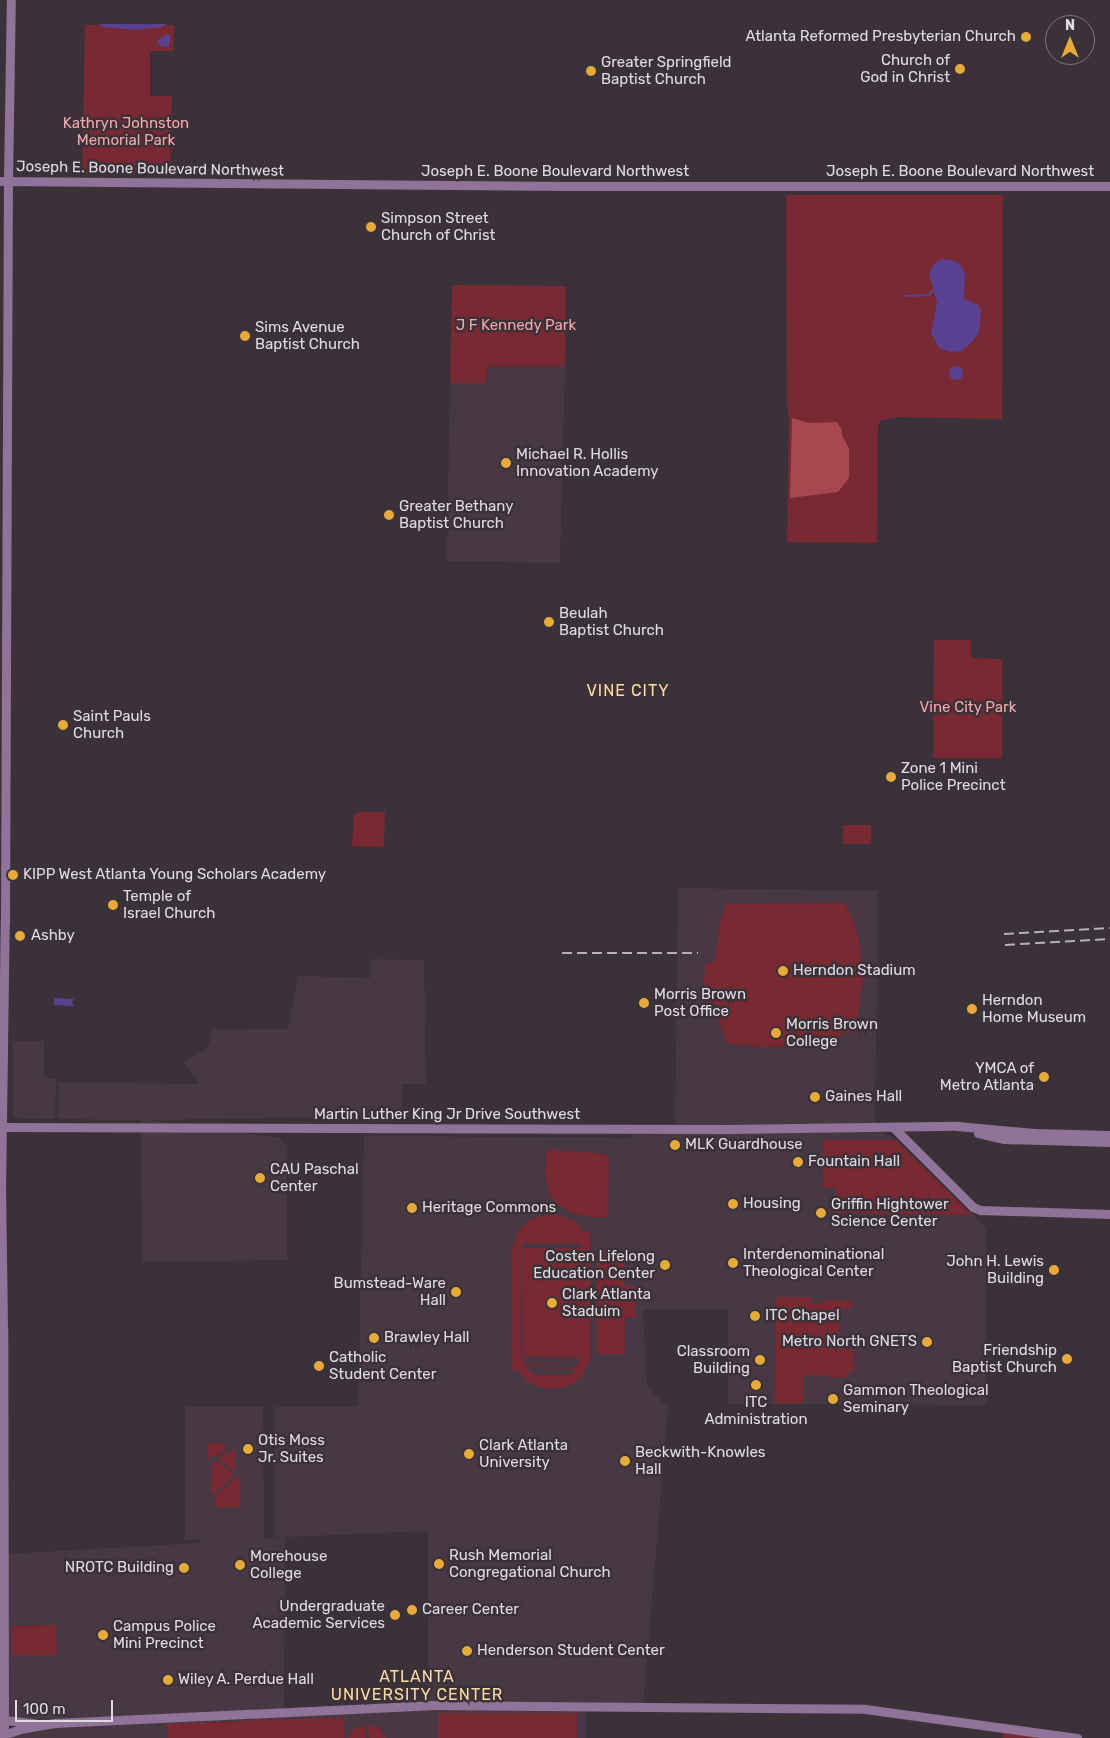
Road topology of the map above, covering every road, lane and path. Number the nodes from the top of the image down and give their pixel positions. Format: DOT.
graph roads {
  1 [pos="11,0"];
  2 [pos="4,181"];
  3 [pos="1110,186"];
  4 [pos="1,1127"];
  5 [pos="894,1128"];
  6 [pos="1110,1135"];
  7 [pos="1110,1142"];
  8 [pos="1110,1214"];
  9 [pos="4,1720"];
  10 [pos="44,1724"];
  11 [pos="3,1736"];
  12 [pos="1077,1738"];
  1 -- 2 [label="main road"];
  2 -- 3 [label="main road, Joseph E. Boone Boulevard Northwest"];
  2 -- 4 [label="main road"];
  4 -- 5 [label="main road, Martin Luther King Jr Drive Southwest"];
  4 -- 9 [label="main road"];
  5 -- 6 [label="main road"];
  5 -- 7 [label="main road"];
  5 -- 8 [label="main road"];
  9 -- 10 [label="main road"];
  9 -- 11 [label="main road"];
  10 -- 11 [label="main road"];
  10 -- 12 [label="main road"];
}
